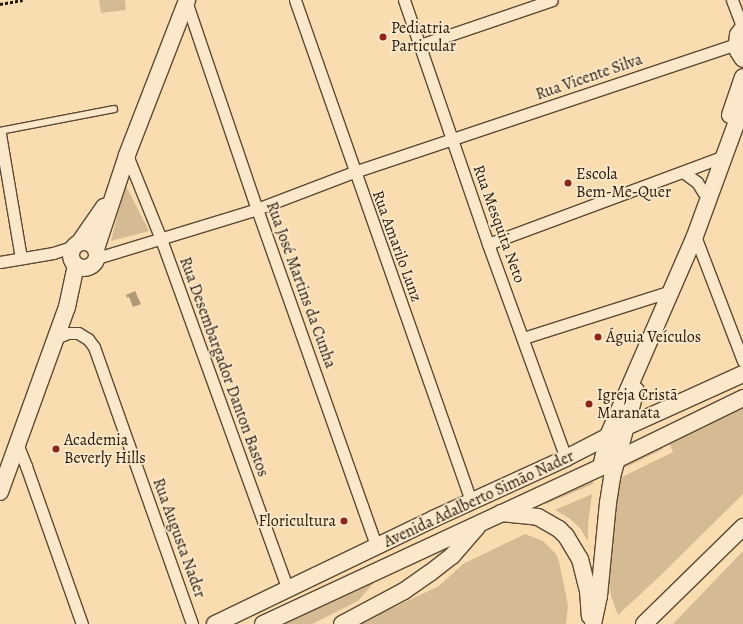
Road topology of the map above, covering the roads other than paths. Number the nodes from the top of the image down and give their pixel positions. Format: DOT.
graph roads {
  1 [pos="187,0"];
  2 [pos="295,0"];
  3 [pos="404,0"];
  4 [pos="552,0"];
  5 [pos="732,0"];
  6 [pos="176,27"];
  7 [pos="743,28"];
  8 [pos="199,33"];
  9 [pos="737,44"];
  10 [pos="420,45"];
  11 [pos="743,59"];
  12 [pos="743,79"];
  13 [pos="743,104"];
  14 [pos="114,109"];
  15 [pos="0,131"];
  16 [pos="0,134"];
  17 [pos="452,140"];
  18 [pos="127,155"];
  19 [pos="720,158"];
  20 [pos="354,172"];
  21 [pos="683,172"];
  22 [pos="703,192"];
  23 [pos="257,209"];
  24 [pos="695,236"];
  25 [pos="161,239"];
  26 [pos="488,244"];
  27 [pos="83,255"];
  28 [pos="21,258"];
  29 [pos="0,262"];
  30 [pos="671,291"];
  31 [pos="652,333"];
  32 [pos="56,338"];
  33 [pos="523,338"];
  34 [pos="743,361"];
  35 [pos="743,374"];
  36 [pos="743,398"];
  37 [pos="626,427"];
  38 [pos="608,436"];
  39 [pos="18,446"];
  40 [pos="566,458"];
  41 [pos="618,459"];
  42 [pos="601,467"];
  43 [pos="0,492"];
  44 [pos="471,501"];
  45 [pos="500,513"];
  46 [pos="482,522"];
  47 [pos="743,527"];
  48 [pos="377,547"];
  49 [pos="288,590"];
  50 [pos="82,624"];
  51 [pos="192,624"];
  52 [pos="215,624"];
  53 [pos="263,624"];
  54 [pos="342,624"];
  55 [pos="592,624"];
  56 [pos="644,624"];
  1 -- 6 [label="street"];
  1 -- 8 [label="street, Rua José Martins da Cunha"];
  2 -- 20 [label="street, Rua Amarilo Lunz"];
  3 -- 10 [label="street, Rua Mesquita Neto"];
  4 -- 10 [label="street"];
  5 -- 7 [label="street"];
  6 -- 8 [label="street"];
  6 -- 18 [label="street"];
  7 -- 9 [label="street"];
  8 -- 23 [label="street, Rua José Martins da Cunha"];
  9 -- 11 [label="street"];
  9 -- 17 [label="street, Rua Vicente Silva"];
  10 -- 17 [label="street, Rua Mesquita Neto"];
  12 -- 19 [label="street"];
  13 -- 19 [label="street"];
  14 -- 15 [label="lane"];
  16 -- 28 [label="street"];
  17 -- 20 [label="street, Rua Vicente Silva"];
  17 -- 26 [label="street, Rua Mesquita Neto"];
  18 -- 25 [label="street, Rua Desembargador Danton Bastos"];
  18 -- 27 [label="street"];
  19 -- 21 [label="street"];
  19 -- 22 [label="street"];
  19 -- 24 [label="street"];
  20 -- 23 [label="street, Rua Vicente Silva"];
  20 -- 44 [label="street, Rua Amarilo Lunz"];
  21 -- 22 [label="street"];
  21 -- 26 [label="street"];
  22 -- 30 [label="street"];
  23 -- 25 [label="street, Rua Vicente Silva"];
  23 -- 48 [label="street, Rua José Martins da Cunha"];
  24 -- 30 [label="street"];
  24 -- 34 [label="street"];
  25 -- 27 [label="street, Rua Vicente Silva"];
  25 -- 49 [label="street, Rua Desembargador Danton Bastos"];
  26 -- 33 [label="street, Rua Mesquita Neto"];
  27 -- 28 [label="street"];
  27 -- 32 [label="street"];
  28 -- 29 [label="street"];
  30 -- 31 [label="street"];
  30 -- 33 [label="street"];
  31 -- 37 [label="street"];
  31 -- 38 [label="street"];
  32 -- 39 [label="street"];
  32 -- 51 [label="street, Rua Augusta Nader"];
  33 -- 40 [label="street, Rua Mesquita Neto"];
  35 -- 37 [label="street, Avenida Adalberto Simão Nader"];
  36 -- 41 [label="street, Avenida Adalberto Simão Nader"];
  37 -- 38 [label="street, Avenida Adalberto Simão Nader"];
  37 -- 41 [label="street"];
  38 -- 40 [label="street, Avenida Adalberto Simão Nader"];
  38 -- 42 [label="street"];
  39 -- 43 [label="street"];
  39 -- 50 [label="street"];
  40 -- 44 [label="street, Avenida Adalberto Simão Nader"];
  41 -- 42 [label="street, Avenida Adalberto Simão Nader"];
  41 -- 55 [label="street"];
  42 -- 45 [label="street, Avenida Adalberto Simão Nader"];
  44 -- 48 [label="street, Avenida Adalberto Simão Nader"];
  45 -- 46 [label="street, Avenida Adalberto Simão Nader"];
  45 -- 55 [label="street"];
  46 -- 53 [label="street, Avenida Adalberto Simão Nader"];
  46 -- 54 [label="street"];
  47 -- 56 [label="street"];
  48 -- 49 [label="street, Avenida Adalberto Simão Nader"];
  49 -- 52 [label="street, Avenida Adalberto Simão Nader"];
}
